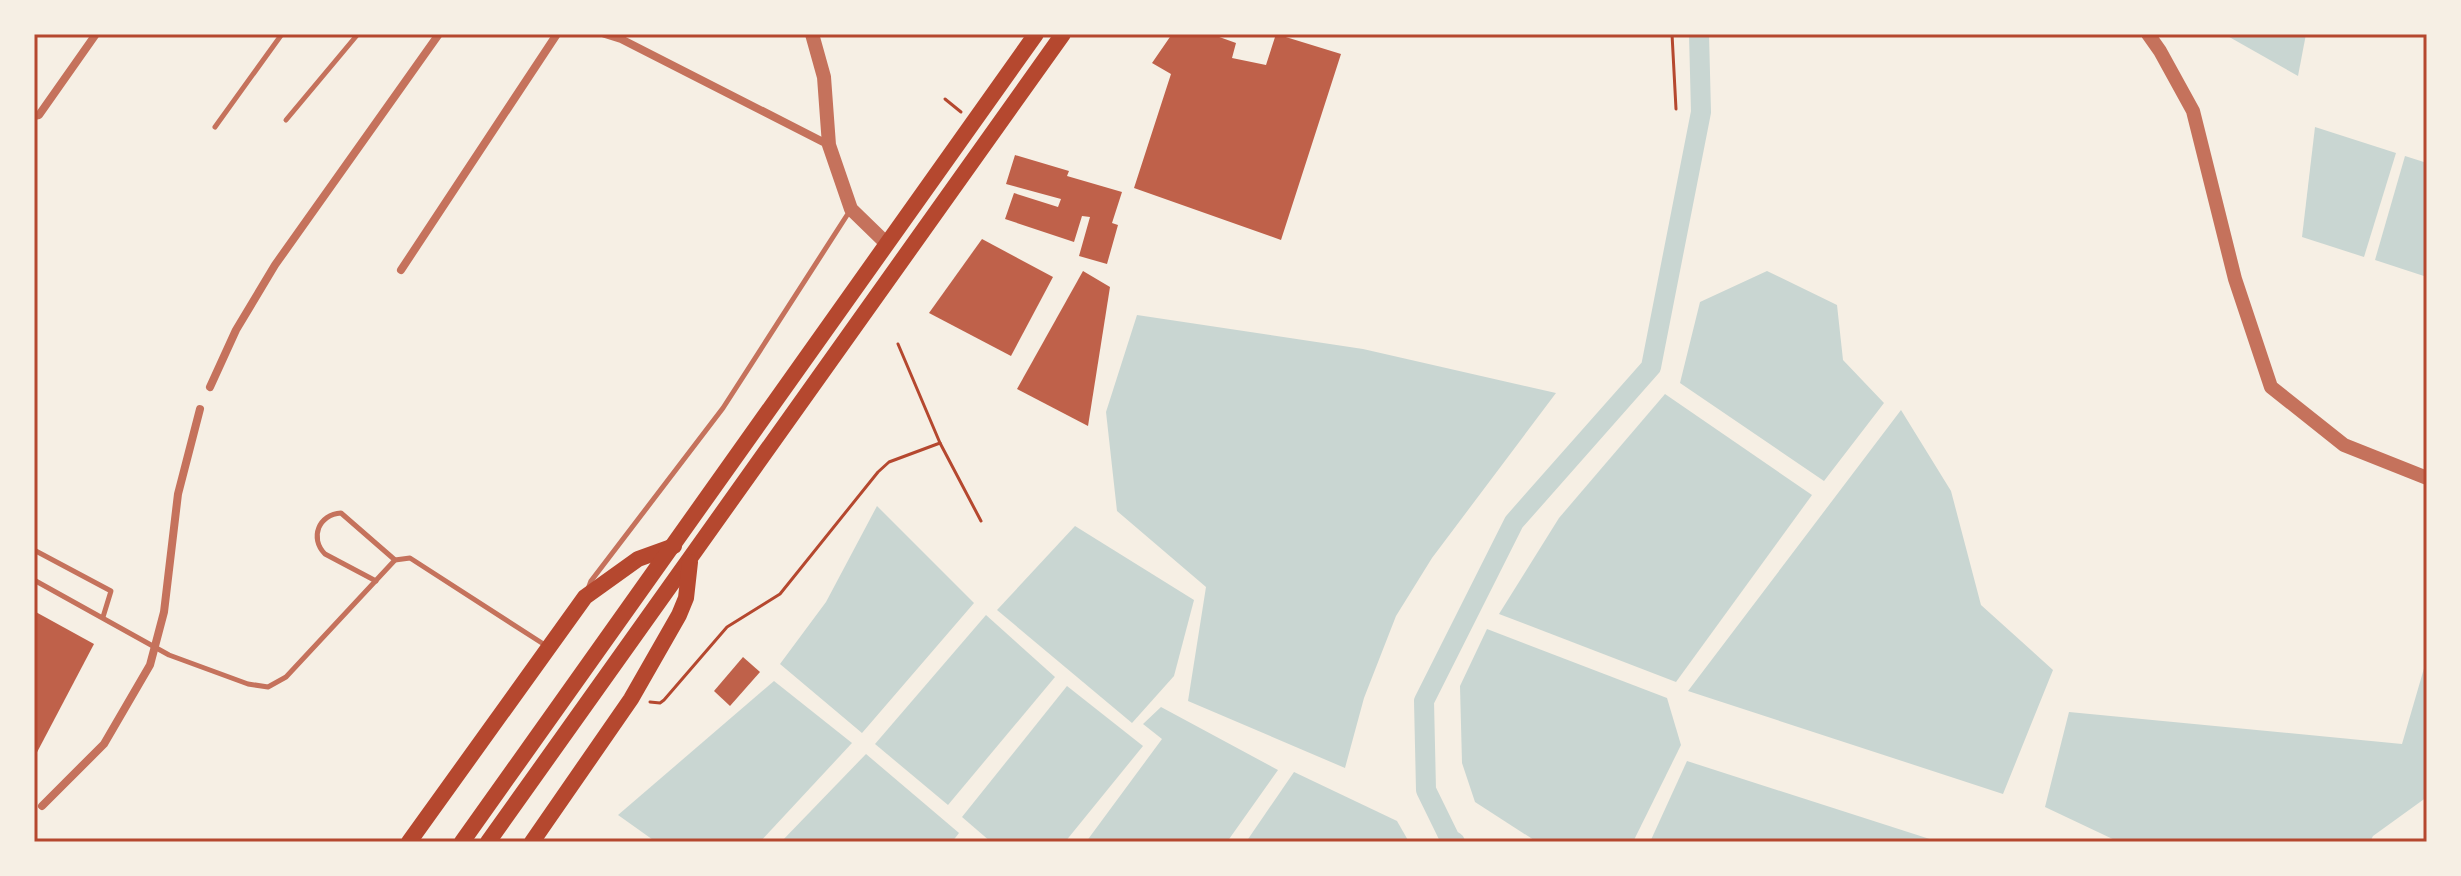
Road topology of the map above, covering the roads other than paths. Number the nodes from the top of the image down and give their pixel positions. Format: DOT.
graph roads {
  1 [pos="96,34"];
  2 [pos="282,34"];
  3 [pos="358,34"];
  4 [pos="439,34"];
  5 [pos="557,34"];
  6 [pos="605,34"];
  7 [pos="812,34"];
  8 [pos="1036,34"];
  9 [pos="1063,34"];
  10 [pos="2148,34"];
  11 [pos="34,116"];
  12 [pos="286,120"];
  13 [pos="215,127"];
  14 [pos="829,145"];
  15 [pos="851,209"];
  16 [pos="887,244"];
  17 [pos="401,270"];
  18 [pos="210,387"];
  19 [pos="200,409"];
  20 [pos="2427,478"];
  21 [pos="674,546"];
  22 [pos="34,550"];
  23 [pos="395,560"];
  24 [pos="690,561"];
  25 [pos="34,580"];
  26 [pos="376,581"];
  27 [pos="585,597"];
  28 [pos="103,617"];
  29 [pos="156,647"];
  30 [pos="548,648"];
  31 [pos="42,806"];
  32 [pos="409,842"];
  33 [pos="462,842"];
  34 [pos="488,842"];
  35 [pos="532,842"];
  1 -- 11 [label="street"];
  2 -- 13 [label="lane"];
  3 -- 12 [label="lane"];
  4 -- 18 [label="street"];
  5 -- 17 [label="street"];
  6 -- 14 [label="street"];
  7 -- 14 [label="street"];
  8 -- 16 [label="main road"];
  9 -- 24 [label="main road"];
  10 -- 20 [label="street"];
  14 -- 15 [label="street"];
  15 -- 16 [label="street"];
  15 -- 27 [label="lane"];
  16 -- 21 [label="main road"];
  19 -- 29 [label="street"];
  21 -- 27 [label="main road"];
  21 -- 33 [label="main road"];
  22 -- 28 [label="lane"];
  23 -- 26 [label="lane"];
  23 -- 26 [label="lane"];
  23 -- 30 [label="lane"];
  24 -- 34 [label="main road"];
  24 -- 35 [label="main road"];
  25 -- 28 [label="lane"];
  26 -- 29 [label="lane"];
  27 -- 30 [label="main road"];
  28 -- 29 [label="lane"];
  29 -- 31 [label="street"];
  30 -- 32 [label="main road"];
}
